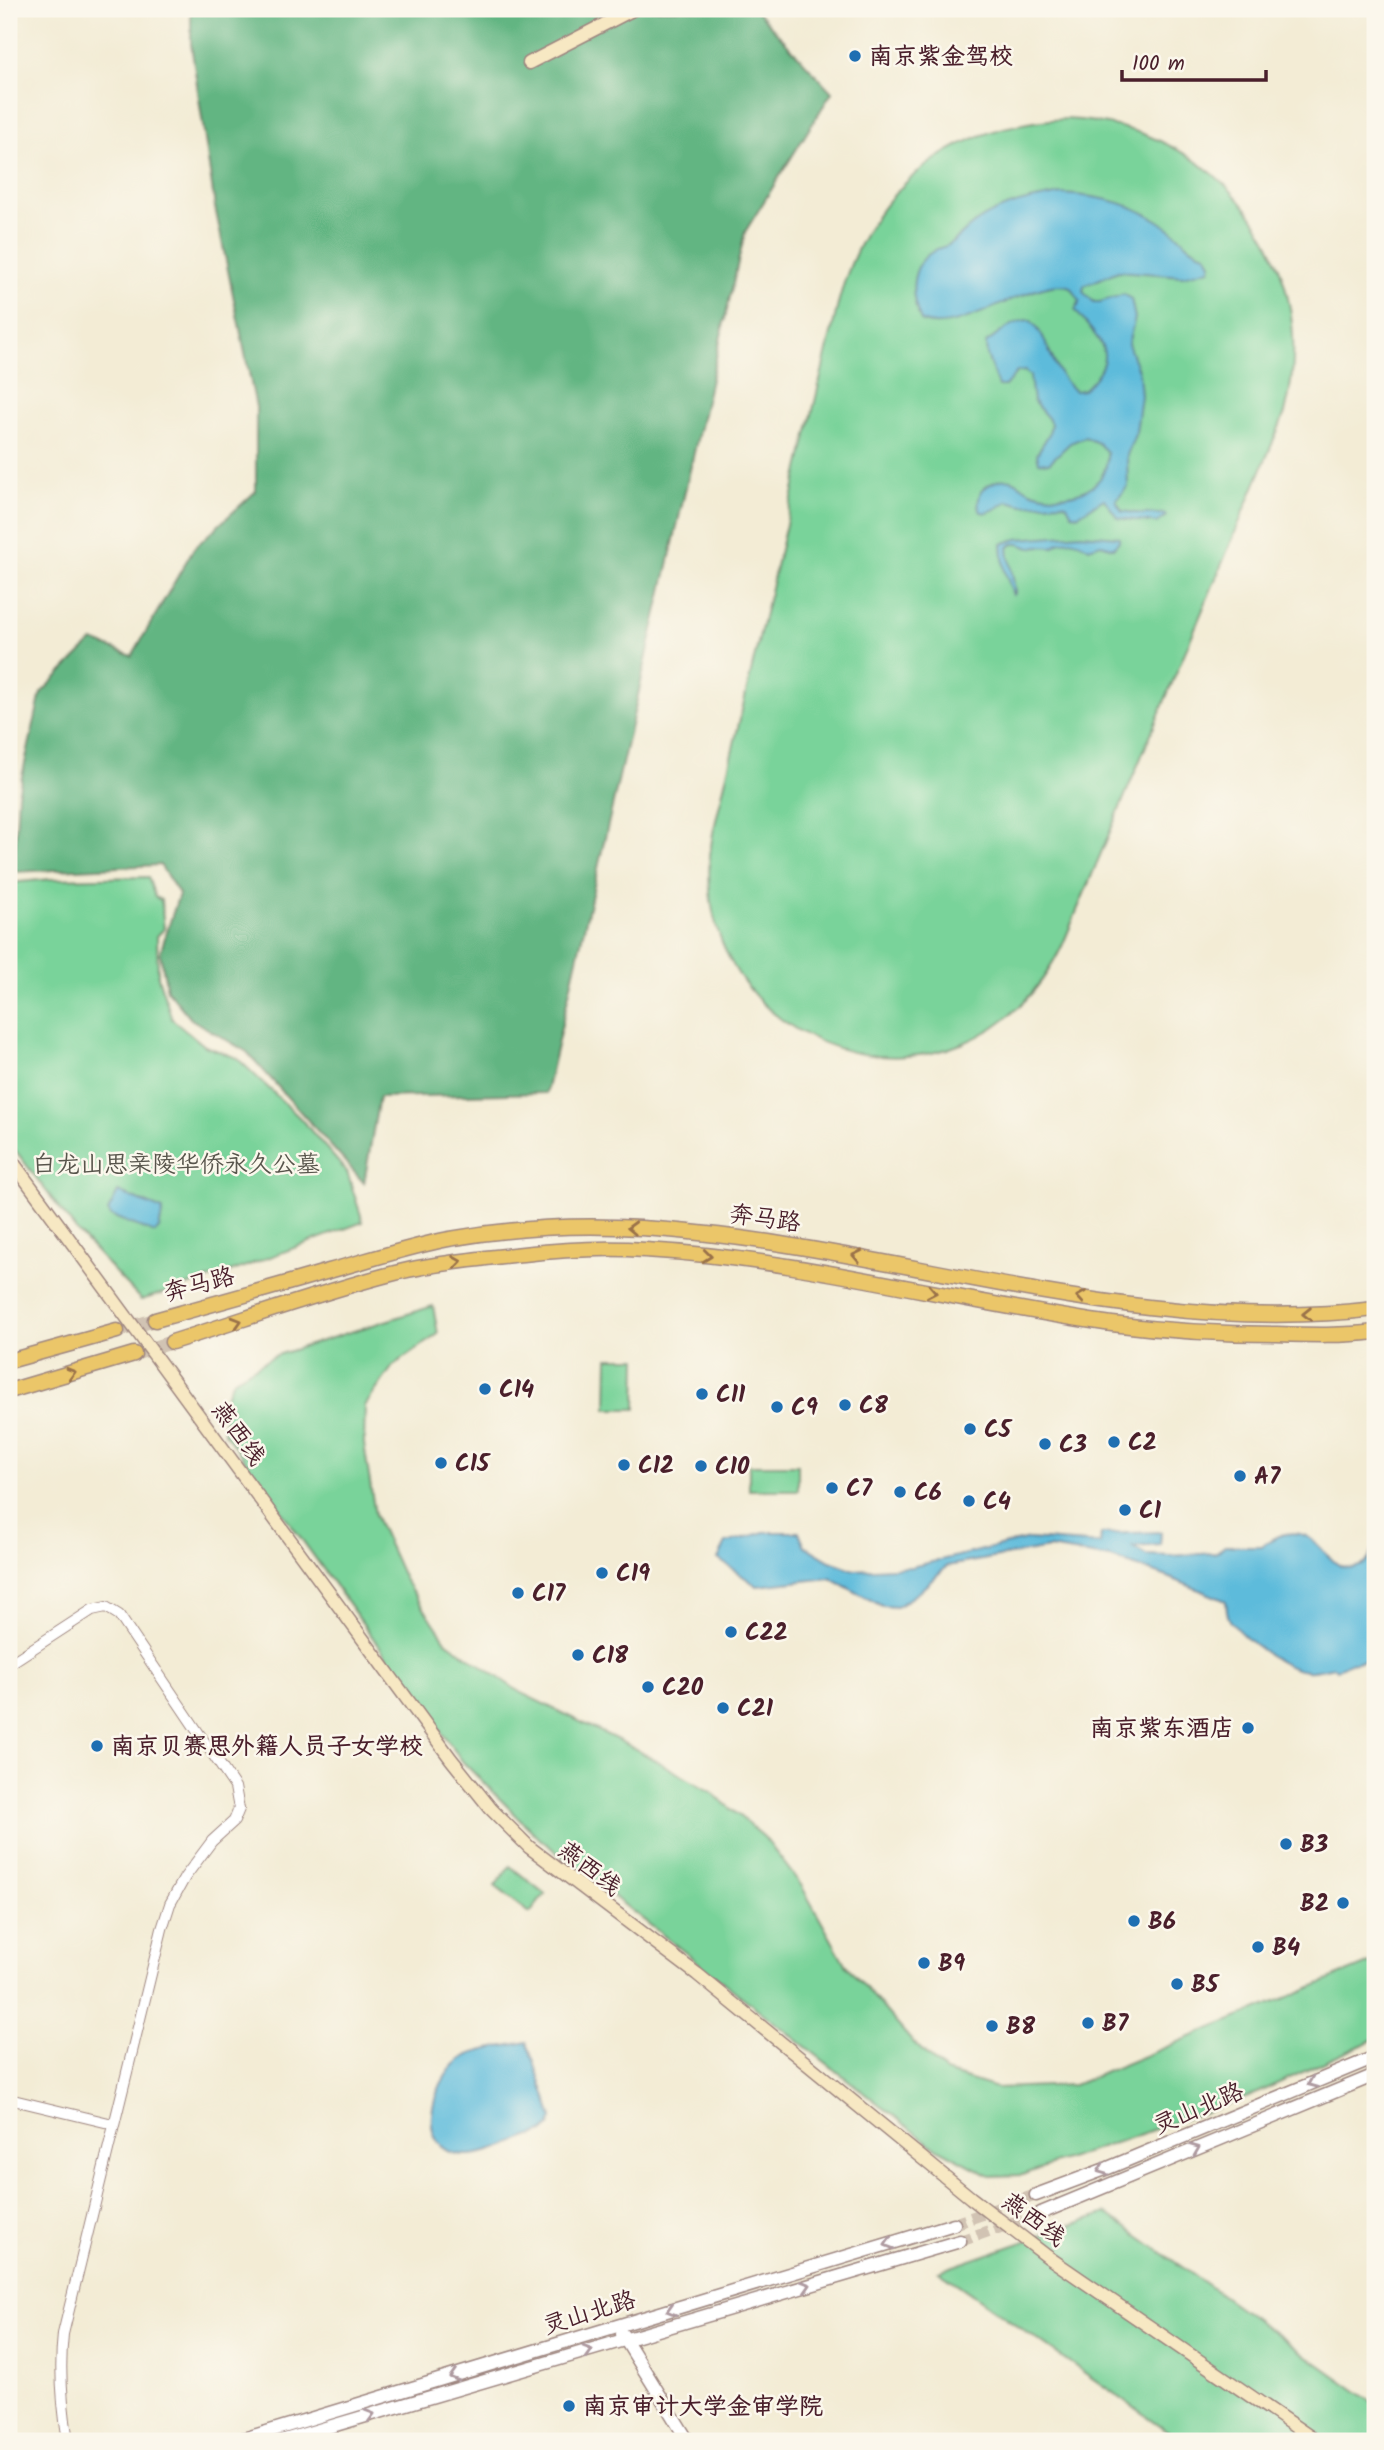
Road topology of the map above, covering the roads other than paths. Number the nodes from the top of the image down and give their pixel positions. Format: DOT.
graph roads {
  1 [pos="634,9"];
  2 [pos="529,63"];
  3 [pos="9,1157"];
  4 [pos="1375,1309"];
  5 [pos="155,1320"];
  6 [pos="117,1331"];
  7 [pos="1375,1332"];
  8 [pos="172,1342"];
  9 [pos="134,1354"];
  10 [pos="9,1362"];
  11 [pos="9,1391"];
  12 [pos="9,1664"];
  13 [pos="1375,2057"];
  14 [pos="1375,2076"];
  15 [pos="9,2099"];
  16 [pos="113,2124"];
  17 [pos="1035,2195"];
  18 [pos="1041,2213"];
  19 [pos="954,2224"];
  20 [pos="960,2241"];
  21 [pos="619,2326"];
  22 [pos="625,2340"];
  23 [pos="68,2441"];
  24 [pos="237,2441"];
  25 [pos="281,2441"];
  26 [pos="688,2441"];
  27 [pos="1316,2441"];
  1 -- 2 [label="main road"];
  3 -- 27 [label="main road, 燕西线"];
  4 -- 5 [label="main road, 奔马路, one-way"];
  6 -- 10 [label="main road"];
  8 -- 7 [label="main road, 奔马路, one-way"];
  11 -- 9 [label="main road, one-way"];
  12 -- 16 [label="street"];
  13 -- 17 [label="street, 灵山北路, one-way"];
  18 -- 14 [label="street, 灵山北路, one-way"];
  15 -- 16 [label="street"];
  16 -- 23 [label="street"];
  19 -- 21 [label="street, 灵山北路, one-way"];
  22 -- 20 [label="street, 灵山北路, one-way"];
  21 -- 22 [label="street"];
  21 -- 24 [label="street, 灵山北路, one-way"];
  25 -- 22 [label="street, 灵山北路, one-way"];
  22 -- 26 [label="street"];
}
